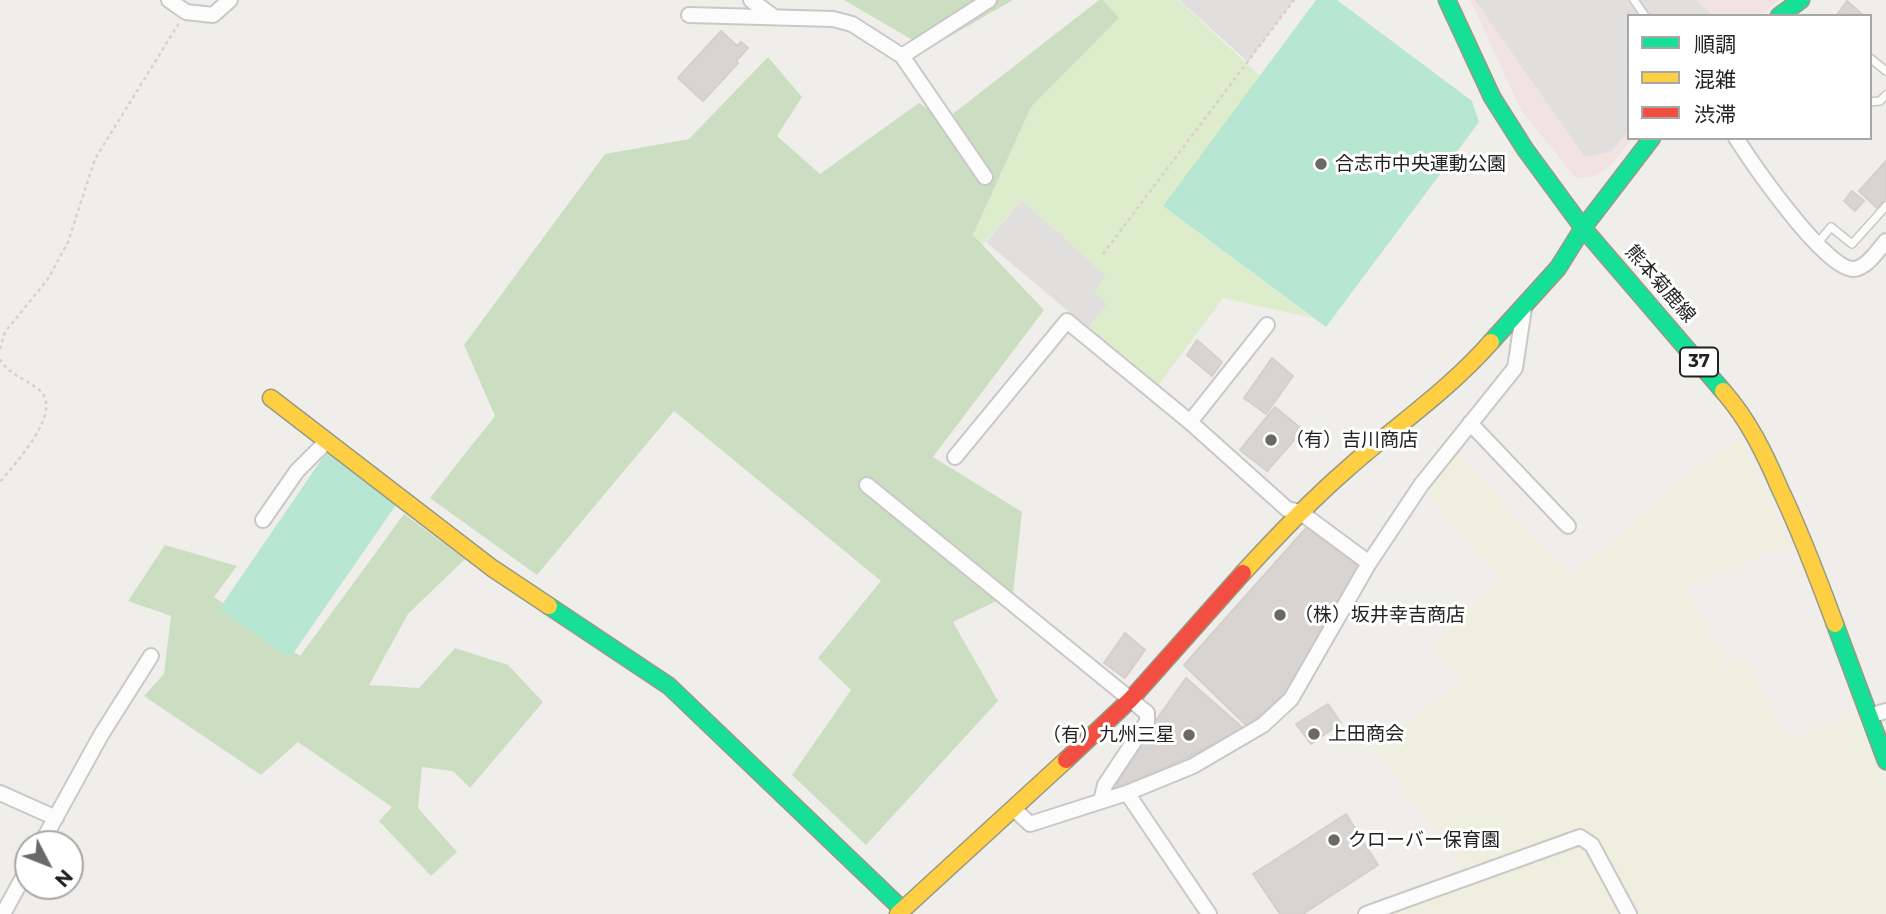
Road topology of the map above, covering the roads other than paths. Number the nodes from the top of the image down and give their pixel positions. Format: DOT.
graph roads {
  1 [pos="169,0"];
  2 [pos="230,0"];
  3 [pos="751,0"];
  4 [pos="989,0"];
  5 [pos="1447,0"];
  6 [pos="1801,0"];
  7 [pos="1785,14"];
  8 [pos="689,15"];
  9 [pos="774,18"];
  10 [pos="902,56"];
  11 [pos="1872,60"];
  12 [pos="1886,71"];
  13 [pos="1650,140"];
  14 [pos="1737,140"];
  15 [pos="985,177"];
  16 [pos="1886,206"];
  17 [pos="1583,228"];
  18 [pos="1886,241"];
  19 [pos="1817,244"];
  20 [pos="1524,306"];
  21 [pos="1267,325"];
  22 [pos="271,398"];
  23 [pos="1190,422"];
  24 [pos="1470,423"];
  25 [pos="327,441"];
  26 [pos="956,457"];
  27 [pos="867,485"];
  28 [pos="1300,512"];
  29 [pos="263,520"];
  30 [pos="1568,526"];
  31 [pos="1369,563"];
  32 [pos="150,656"];
  33 [pos="1131,699"];
  34 [pos="1886,711"];
  35 [pos="1869,716"];
  36 [pos="1886,761"];
  37 [pos="0,793"];
  38 [pos="1127,793"];
  39 [pos="1101,801"];
  40 [pos="1014,809"];
  41 [pos="56,818"];
  42 [pos="49,830"];
  43 [pos="14,894"];
  44 [pos="900,912"];
  45 [pos="3,914"];
  46 [pos="1209,914"];
  47 [pos="1366,914"];
  48 [pos="1629,914"];
  1 -- 2 [label="street"];
  3 -- 9 [label="street"];
  4 -- 10 [label="street"];
  5 -- 17 [label="street, 熊本菊鹿線 / 37"];
  6 -- 7 [label="street"];
  8 -- 9 [label="street"];
  9 -- 10 [label="street"];
  10 -- 15 [label="street"];
  11 -- 12 [label="lane"];
  13 -- 17 [label="street"];
  14 -- 19 [label="street"];
  16 -- 19 [label="lane"];
  17 -- 20 [label="street"];
  17 -- 35 [label="street, 熊本菊鹿線 / 37"];
  18 -- 19 [label="street"];
  20 -- 24 [label="street"];
  20 -- 28 [label="street"];
  21 -- 23 [label="street"];
  22 -- 25 [label="street"];
  23 -- 26 [label="street"];
  23 -- 28 [label="street"];
  24 -- 30 [label="street"];
  24 -- 31 [label="street"];
  25 -- 29 [label="street"];
  25 -- 44 [label="street"];
  27 -- 33 [label="street"];
  28 -- 31 [label="street"];
  28 -- 33 [label="street"];
  31 -- 38 [label="street"];
  32 -- 41 [label="street"];
  33 -- 39 [label="street"];
  33 -- 40 [label="street"];
  34 -- 35 [label="street"];
  35 -- 36 [label="street, 熊本菊鹿線 / 37"];
  37 -- 41 [label="street"];
  38 -- 39 [label="street"];
  38 -- 46 [label="street"];
  39 -- 40 [label="street"];
  40 -- 44 [label="street"];
  41 -- 42 [label="street"];
  43 -- 45 [label="street"];
  47 -- 48 [label="street"];
}
